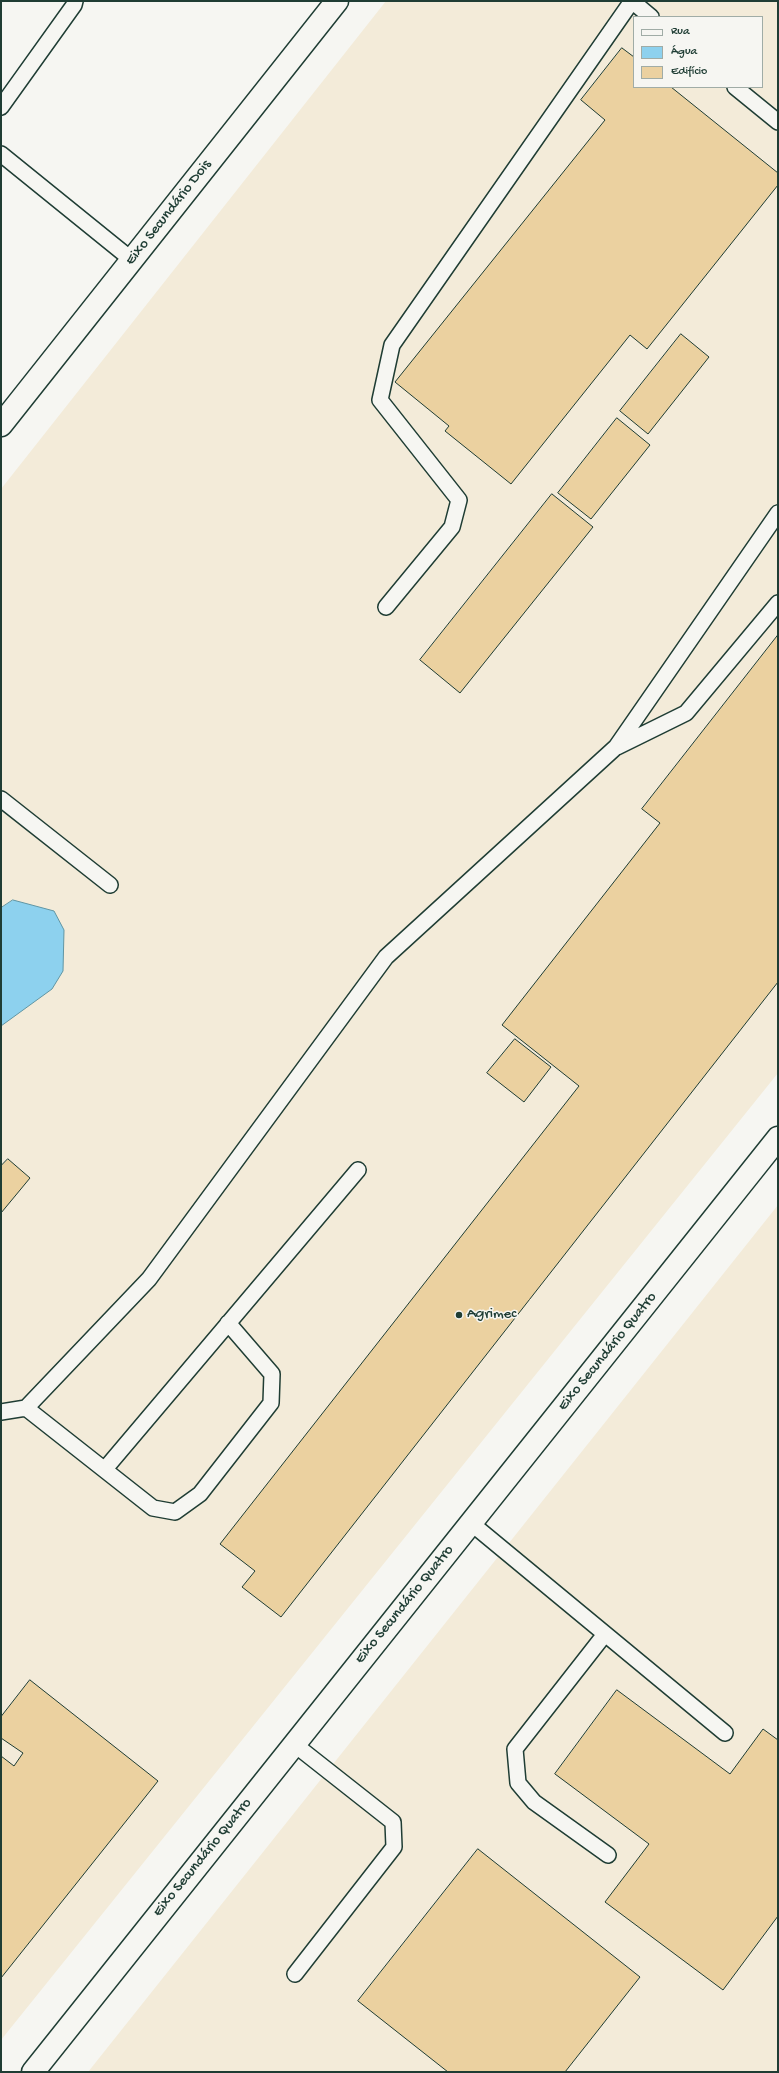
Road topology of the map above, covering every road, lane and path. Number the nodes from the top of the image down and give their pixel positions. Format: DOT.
graph roads {
  1 [pos="75,1"];
  2 [pos="337,1"];
  3 [pos="632,1"];
  4 [pos="650,16"];
  5 [pos="736,88"];
  6 [pos="1,107"];
  7 [pos="778,122"];
  8 [pos="1,154"];
  9 [pos="132,260"];
  10 [pos="1,425"];
  11 [pos="778,513"];
  12 [pos="778,603"];
  13 [pos="386,607"];
  14 [pos="616,747"];
  15 [pos="1,799"];
  16 [pos="110,885"];
  17 [pos="778,1138"];
  18 [pos="358,1170"];
  19 [pos="228,1323"];
  20 [pos="26,1408"];
  21 [pos="1,1412"];
  22 [pos="105,1469"];
  23 [pos="471,1523"];
  24 [pos="605,1634"];
  25 [pos="725,1733"];
  26 [pos="294,1744"];
  27 [pos="608,1855"];
  28 [pos="295,1974"];
  29 [pos="33,2072"];
  1 -- 6 [label="lane"];
  2 -- 9 [label="street, Eixo Secundário Dois"];
  3 -- 4 [label="lane"];
  3 -- 13 [label="lane"];
  5 -- 7 [label="lane"];
  8 -- 9 [label="lane"];
  9 -- 10 [label="street, Eixo Secundário Dois"];
  11 -- 14 [label="lane"];
  12 -- 14 [label="lane"];
  14 -- 20 [label="lane"];
  15 -- 16 [label="lane"];
  17 -- 23 [label="street, Eixo Secundário Quatro"];
  18 -- 19 [label="lane"];
  19 -- 22 [label="lane"];
  19 -- 22 [label="lane"];
  20 -- 21 [label="lane"];
  20 -- 22 [label="lane"];
  23 -- 24 [label="lane"];
  23 -- 26 [label="street, Eixo Secundário Quatro"];
  24 -- 25 [label="lane"];
  24 -- 27 [label="lane"];
  26 -- 28 [label="lane"];
  26 -- 29 [label="street, Eixo Secundário Quatro"];
}
